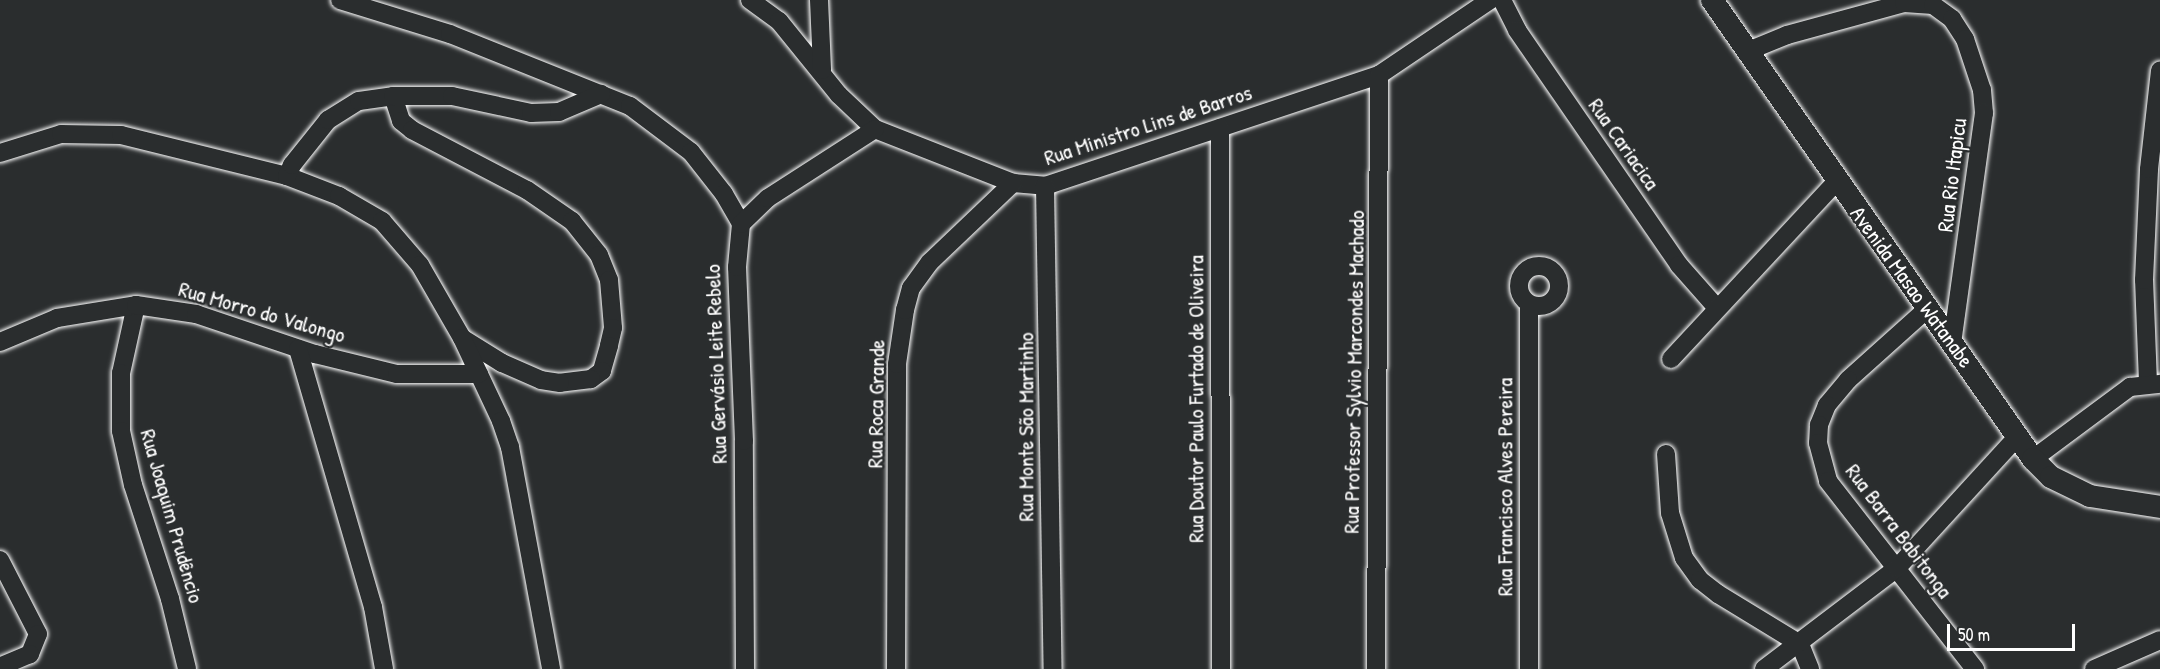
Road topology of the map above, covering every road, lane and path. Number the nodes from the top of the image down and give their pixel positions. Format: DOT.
graph roads {
  1 [pos="340,0"];
  2 [pos="750,0"];
  3 [pos="819,0"];
  4 [pos="1490,0"];
  5 [pos="1502,0"];
  6 [pos="1712,0"];
  7 [pos="1748,51"];
  8 [pos="822,70"];
  9 [pos="2160,71"];
  10 [pos="1379,75"];
  11 [pos="601,94"];
  12 [pos="393,96"];
  13 [pos="1220,128"];
  14 [pos="875,129"];
  15 [pos="0,153"];
  16 [pos="287,176"];
  17 [pos="1837,181"];
  18 [pos="1013,183"];
  19 [pos="1045,186"];
  20 [pos="741,224"];
  21 [pos="1529,304"];
  22 [pos="136,305"];
  23 [pos="1717,308"];
  24 [pos="1926,309"];
  25 [pos="462,338"];
  26 [pos="0,342"];
  27 [pos="1952,343"];
  28 [pos="298,349"];
  29 [pos="1671,359"];
  30 [pos="479,374"];
  31 [pos="2154,383"];
  32 [pos="2017,436"];
  33 [pos="1666,454"];
  34 [pos="2033,459"];
  35 [pos="2160,507"];
  36 [pos="0,560"];
  37 [pos="1897,568"];
  38 [pos="2160,640"];
  39 [pos="1800,644"];
  40 [pos="0,667"];
  41 [pos="187,669"];
  42 [pos="384,669"];
  43 [pos="551,669"];
  44 [pos="745,669"];
  45 [pos="896,669"];
  46 [pos="1053,669"];
  47 [pos="1221,669"];
  48 [pos="1376,669"];
  49 [pos="1530,669"];
  50 [pos="1764,669"];
  51 [pos="1810,669"];
  52 [pos="1975,669"];
  53 [pos="2094,669"];
  1 -- 11 [label="street"];
  2 -- 8 [label="street, Rua Ministro Lins de Barros"];
  3 -- 8 [label="street"];
  4 -- 10 [label="street, Rua Ministro Lins de Barros"];
  5 -- 23 [label="street, Rua Cariacica"];
  6 -- 7 [label="street, Avenida Masao Watanabe"];
  7 -- 17 [label="street, Avenida Masao Watanabe"];
  7 -- 27 [label="street, Rua Rio Itapicu"];
  8 -- 14 [label="street, Rua Ministro Lins de Barros"];
  9 -- 31 [label="street"];
  10 -- 13 [label="street, Rua Ministro Lins de Barros"];
  10 -- 48 [label="street, Rua Professor Sylvio Marcondes Machado"];
  11 -- 12 [label="street"];
  11 -- 20 [label="street"];
  12 -- 16 [label="street"];
  12 -- 25 [label="street"];
  13 -- 19 [label="street, Rua Ministro Lins de Barros"];
  13 -- 47 [label="street, Rua Doutor Paulo Furtado de Oliveira"];
  14 -- 18 [label="street, Rua Ministro Lins de Barros"];
  14 -- 20 [label="street"];
  15 -- 16 [label="street"];
  16 -- 25 [label="street"];
  17 -- 23 [label="street"];
  17 -- 24 [label="street, Avenida Masao Watanabe"];
  18 -- 19 [label="street, Rua Ministro Lins de Barros"];
  18 -- 45 [label="street, Rua Roca Grande"];
  19 -- 46 [label="street, Rua Monte São Martinho"];
  20 -- 44 [label="street, Rua Gervásio Leite Rebelo"];
  21 -- 49 [label="street, Rua Francisco Alves Pereira"];
  22 -- 26 [label="street, Rua Morro do Valongo"];
  22 -- 28 [label="street, Rua Morro do Valongo"];
  22 -- 41 [label="street, Rua Joaquim Prudêncio"];
  23 -- 29 [label="street"];
  24 -- 27 [label="street, Avenida Masao Watanabe"];
  24 -- 37 [label="street, Rua Barra Babitonga"];
  25 -- 30 [label="street"];
  27 -- 32 [label="street, Avenida Masao Watanabe"];
  28 -- 30 [label="street, Rua Morro do Valongo"];
  28 -- 42 [label="street"];
  30 -- 43 [label="street"];
  31 -- 34 [label="street"];
  32 -- 34 [label="street, Avenida Masao Watanabe"];
  32 -- 37 [label="street"];
  33 -- 39 [label="street"];
  34 -- 35 [label="street, Avenida Masao Watanabe"];
  36 -- 40 [label="street"];
  37 -- 39 [label="street"];
  37 -- 52 [label="street, Rua Barra Babitonga"];
  38 -- 53 [label="street"];
  39 -- 50 [label="street"];
  39 -- 51 [label="street"];
}
